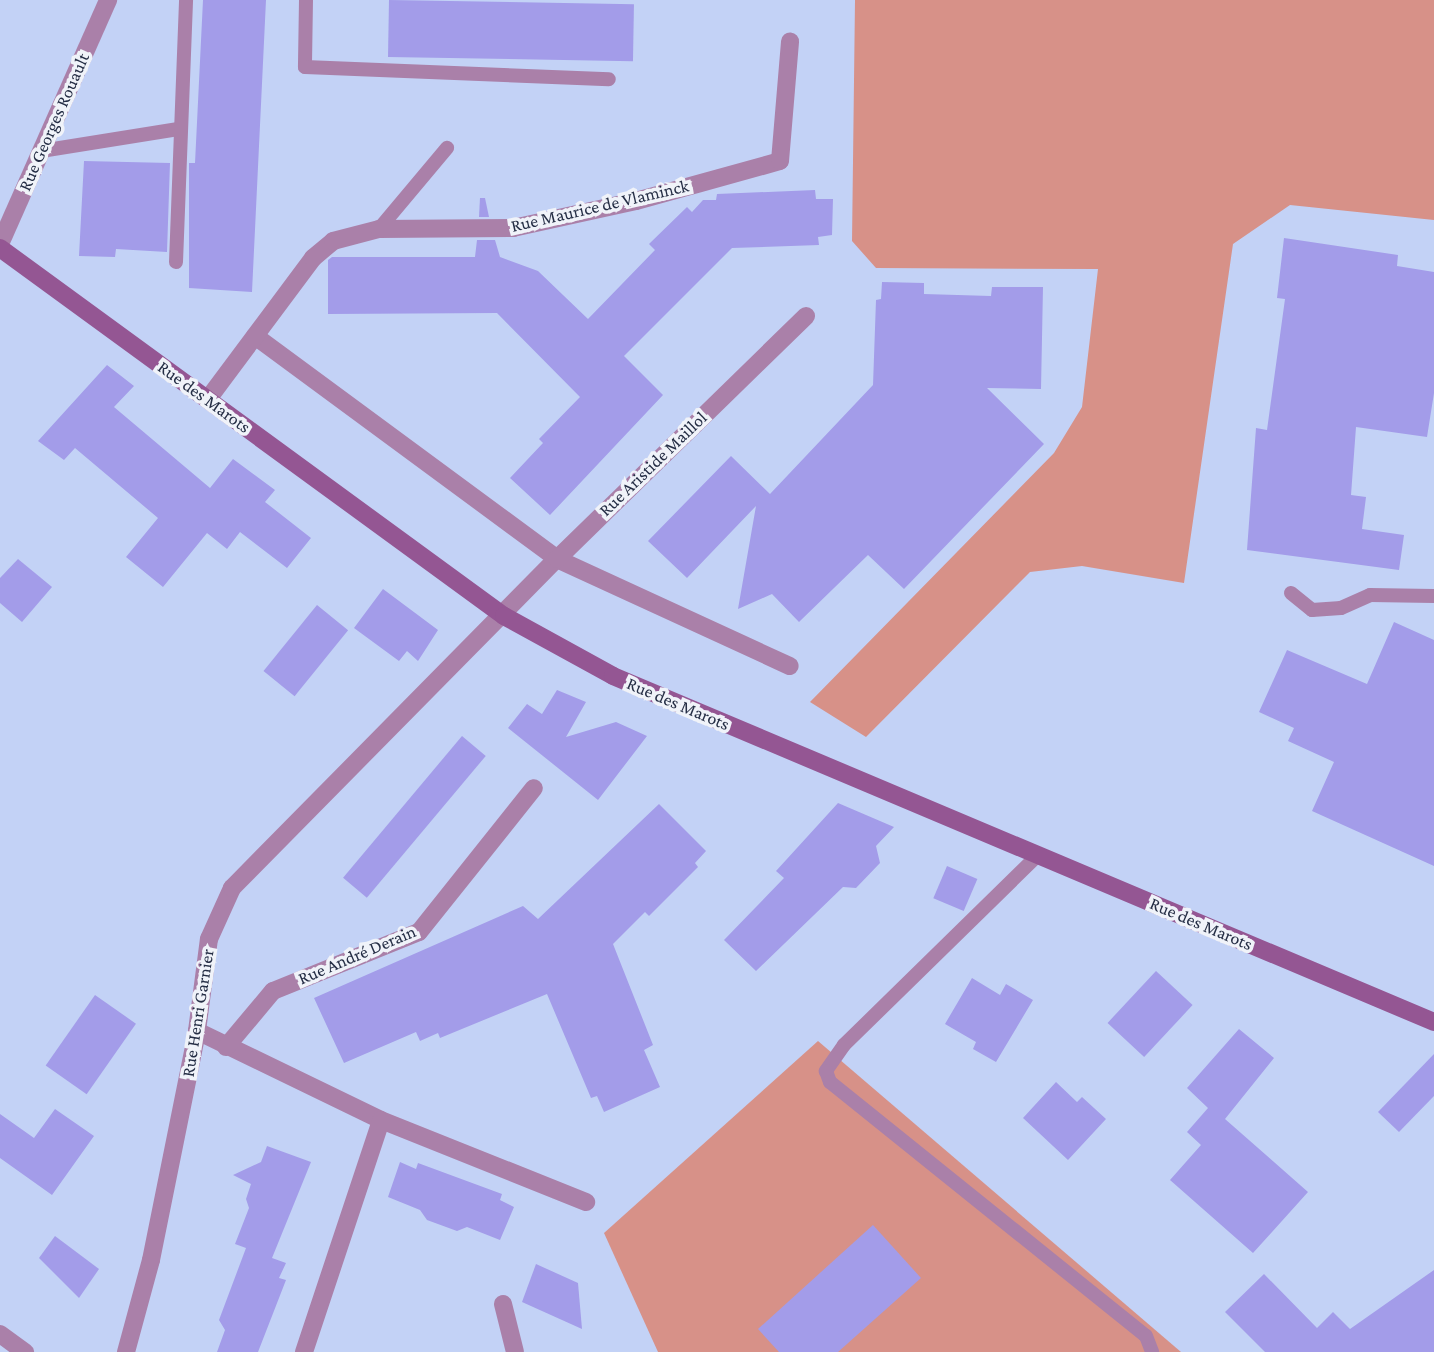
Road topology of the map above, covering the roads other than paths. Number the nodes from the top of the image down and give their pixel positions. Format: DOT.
graph roads {
  1 [pos="108,0"];
  2 [pos="186,0"];
  3 [pos="306,0"];
  4 [pos="790,41"];
  5 [pos="609,79"];
  6 [pos="178,129"];
  7 [pos="447,148"];
  8 [pos="41,152"];
  9 [pos="379,229"];
  10 [pos="0,246"];
  11 [pos="176,261"];
  12 [pos="806,316"];
  13 [pos="255,336"];
  14 [pos="208,399"];
  15 [pos="557,558"];
  16 [pos="1291,593"];
  17 [pos="1434,597"];
  18 [pos="504,616"];
  19 [pos="790,666"];
  20 [pos="534,789"];
  21 [pos="1038,855"];
  22 [pos="1434,1022"];
  23 [pos="197,1031"];
  24 [pos="226,1047"];
  25 [pos="381,1121"];
  26 [pos="586,1202"];
  27 [pos="503,1304"];
  28 [pos="0,1334"];
  29 [pos="25,1352"];
  30 [pos="126,1352"];
  31 [pos="304,1352"];
  32 [pos="515,1352"];
  33 [pos="1152,1352"];
  1 -- 8 [label="street, Rue Georges Rouault"];
  2 -- 6 [label="lane"];
  3 -- 5 [label="lane"];
  4 -- 9 [label="street, Rue Maurice de Vlaminck"];
  6 -- 8 [label="lane"];
  6 -- 11 [label="lane"];
  7 -- 9 [label="lane"];
  8 -- 10 [label="street, Rue Georges Rouault"];
  9 -- 13 [label="street, Rue Maurice de Vlaminck"];
  10 -- 14 [label="main road, Rue des Marots"];
  12 -- 15 [label="street, Rue Aristide Maillol"];
  13 -- 14 [label="street, Rue Maurice de Vlaminck"];
  13 -- 15 [label="street"];
  14 -- 18 [label="main road, Rue des Marots"];
  15 -- 18 [label="street, Rue Aristide Maillol"];
  15 -- 19 [label="street"];
  16 -- 17 [label="lane"];
  18 -- 21 [label="main road, Rue des Marots"];
  18 -- 23 [label="street, Rue Henri Garnier"];
  20 -- 24 [label="street, Rue André Derain"];
  21 -- 22 [label="main road, Rue des Marots"];
  21 -- 33 [label="lane"];
  23 -- 24 [label="street"];
  23 -- 30 [label="street, Rue Henri Garnier"];
  24 -- 25 [label="street"];
  25 -- 26 [label="street"];
  25 -- 31 [label="street"];
  27 -- 32 [label="street"];
  28 -- 29 [label="street"];
}
